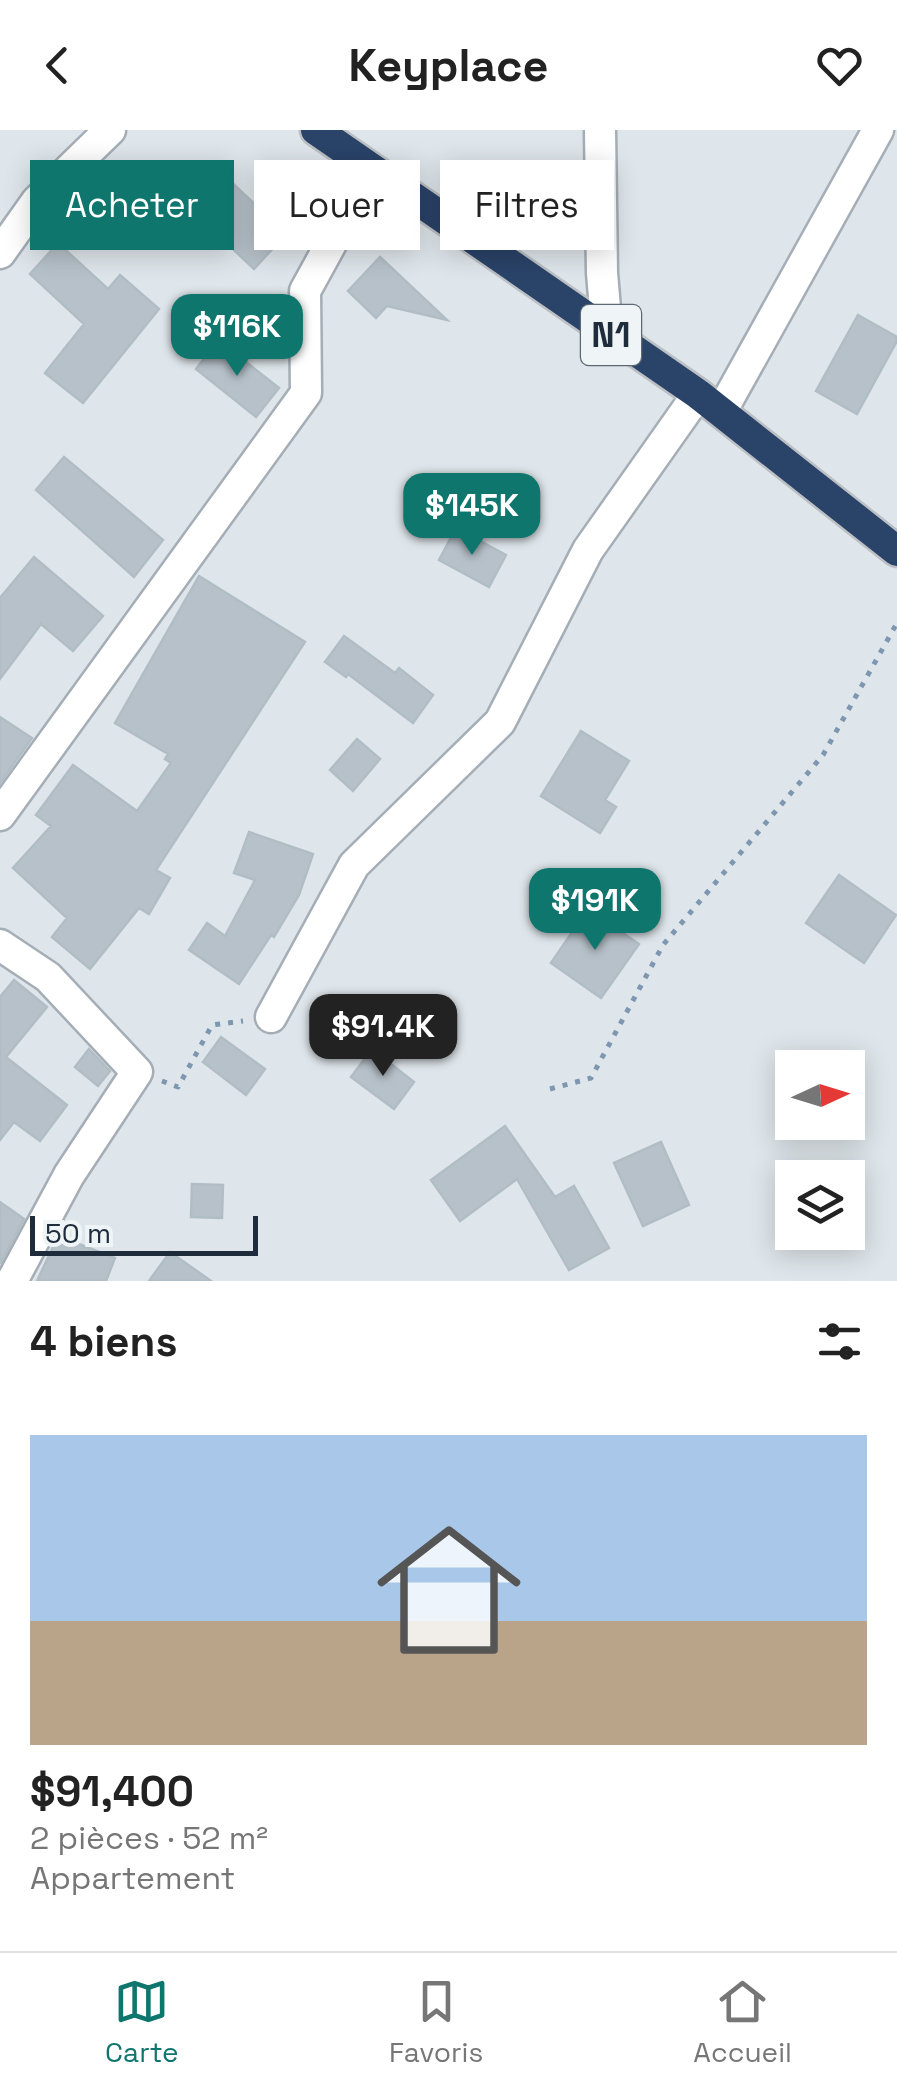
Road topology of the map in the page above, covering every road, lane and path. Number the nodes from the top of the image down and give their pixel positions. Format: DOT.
graph roads {
  1 [pos="110,130"];
  2 [pos="316,130"];
  3 [pos="600,130"];
  4 [pos="878,130"];
  5 [pos="358,160"];
  6 [pos="420,204"];
  7 [pos="328,250"];
  8 [pos="0,254"];
  9 [pos="607,332"];
  10 [pos="709,403"];
  11 [pos="897,550"];
  12 [pos="897,623"];
  13 [pos="0,815"];
  14 [pos="0,945"];
  15 [pos="270,1017"];
  16 [pos="137,1072"];
  17 [pos="550,1089"];
  18 [pos="12,1281"];
  1 -- 8 [label="street"];
  2 -- 5 [label="highway, N1"];
  3 -- 9 [label="street"];
  4 -- 10 [label="street"];
  6 -- 9 [label="highway, N1"];
  7 -- 13 [label="street"];
  9 -- 10 [label="highway, N1"];
  10 -- 11 [label="highway, N1"];
  10 -- 15 [label="street"];
  12 -- 17 [label="path"];
  14 -- 16 [label="street"];
  15 -- 16 [label="path"];
  16 -- 18 [label="street"];
}
